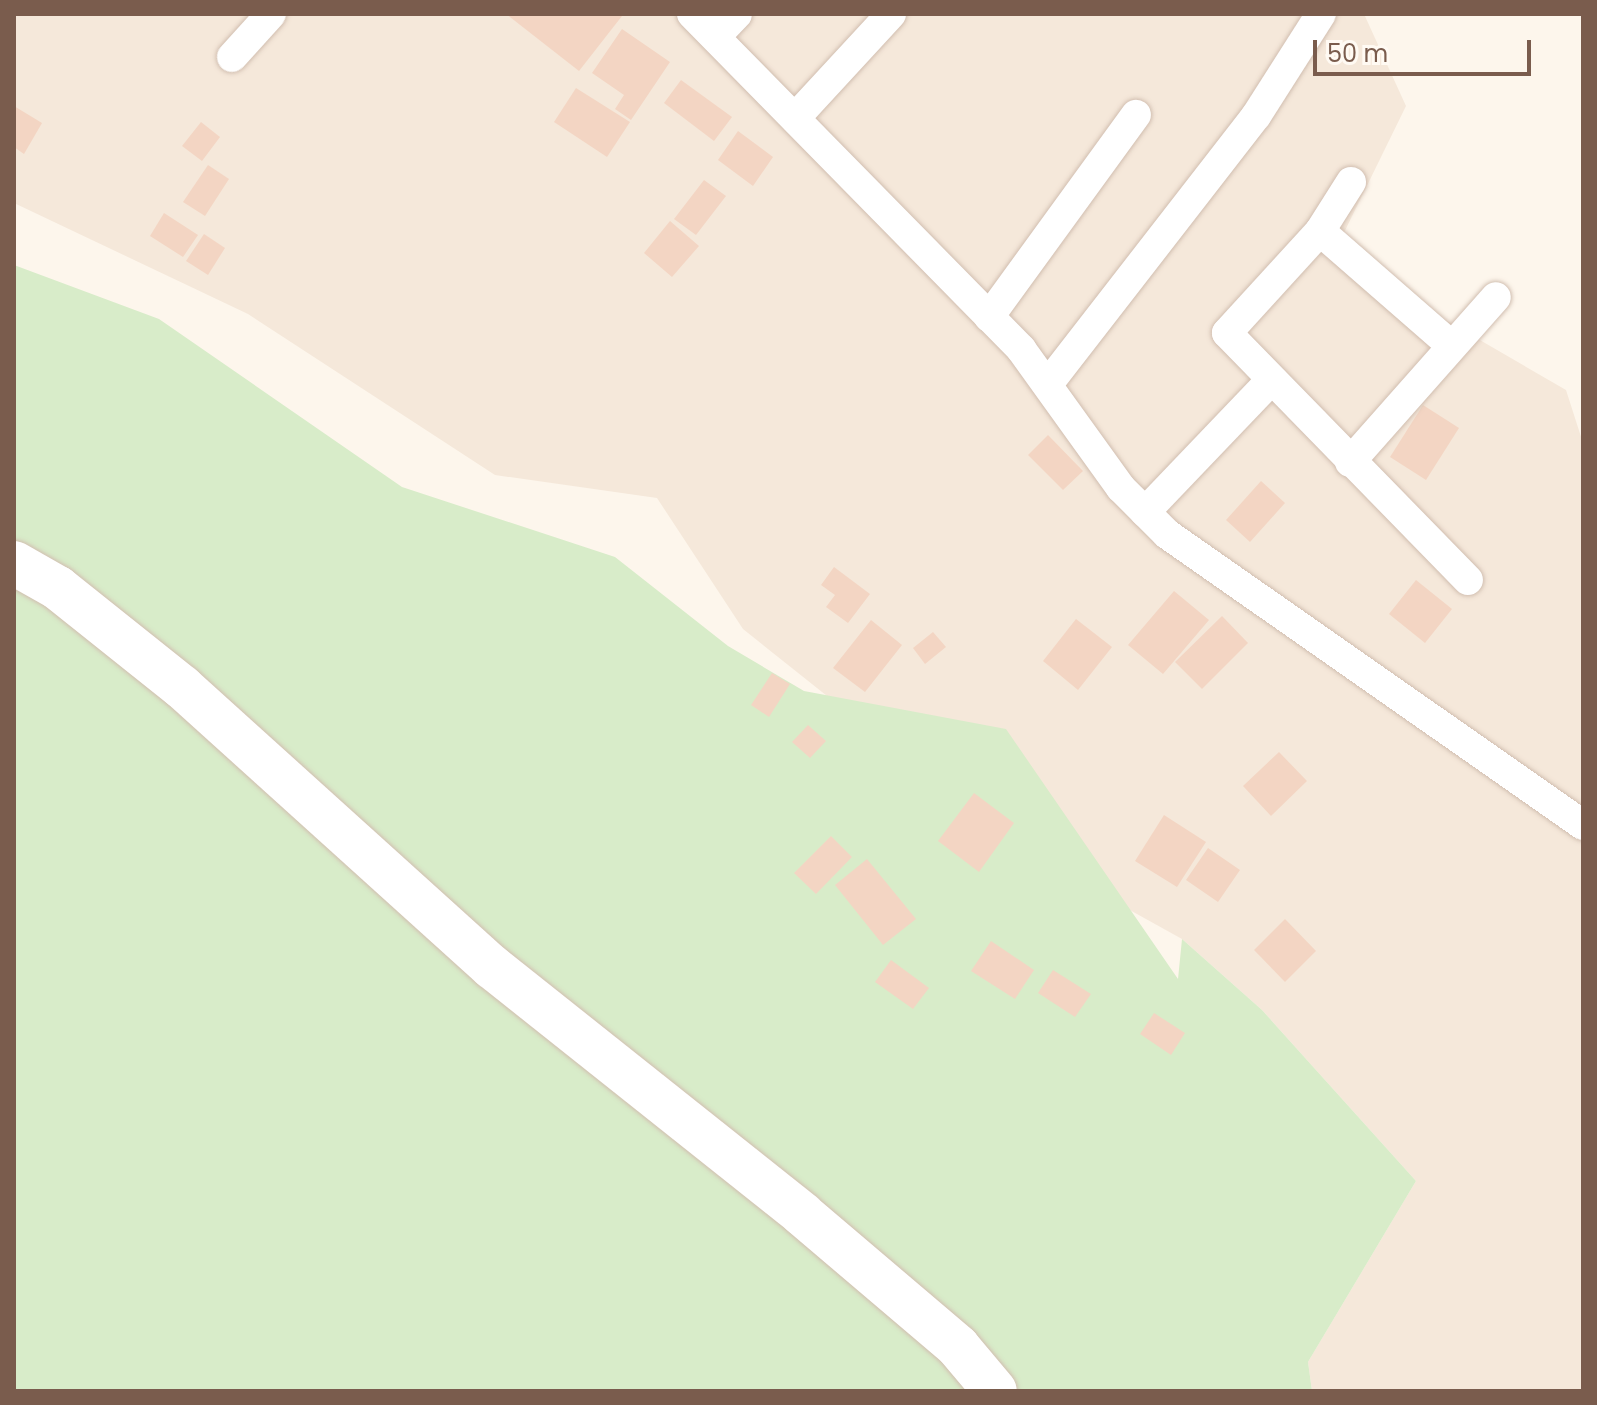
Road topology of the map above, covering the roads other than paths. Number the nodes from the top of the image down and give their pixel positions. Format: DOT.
graph roads {
  1 [pos="271,14"];
  2 [pos="692,14"];
  3 [pos="737,14"];
  4 [pos="891,14"];
  5 [pos="1321,14"];
  6 [pos="716,36"];
  7 [pos="232,57"];
  8 [pos="1136,115"];
  9 [pos="796,117"];
  10 [pos="1351,182"];
  11 [pos="1320,231"];
  12 [pos="1496,297"];
  13 [pos="989,317"];
  14 [pos="1452,346"];
  15 [pos="1270,381"];
  16 [pos="1048,384"];
  17 [pos="1350,462"];
  18 [pos="1145,512"];
  19 [pos="14,563"];
  20 [pos="1468,580"];
  21 [pos="1579,815"];
  22 [pos="995,1391"];
  1 -- 7 [label="street"];
  2 -- 6 [label="street"];
  3 -- 6 [label="street"];
  4 -- 9 [label="street"];
  5 -- 16 [label="street"];
  6 -- 9 [label="street"];
  8 -- 13 [label="street"];
  9 -- 13 [label="street"];
  10 -- 11 [label="street"];
  11 -- 14 [label="street"];
  11 -- 15 [label="street"];
  12 -- 14 [label="street"];
  13 -- 16 [label="street"];
  14 -- 17 [label="street"];
  15 -- 17 [label="street"];
  15 -- 18 [label="street"];
  16 -- 18 [label="street"];
  17 -- 20 [label="street"];
  18 -- 21 [label="street"];
  19 -- 22 [label="street"];
}
